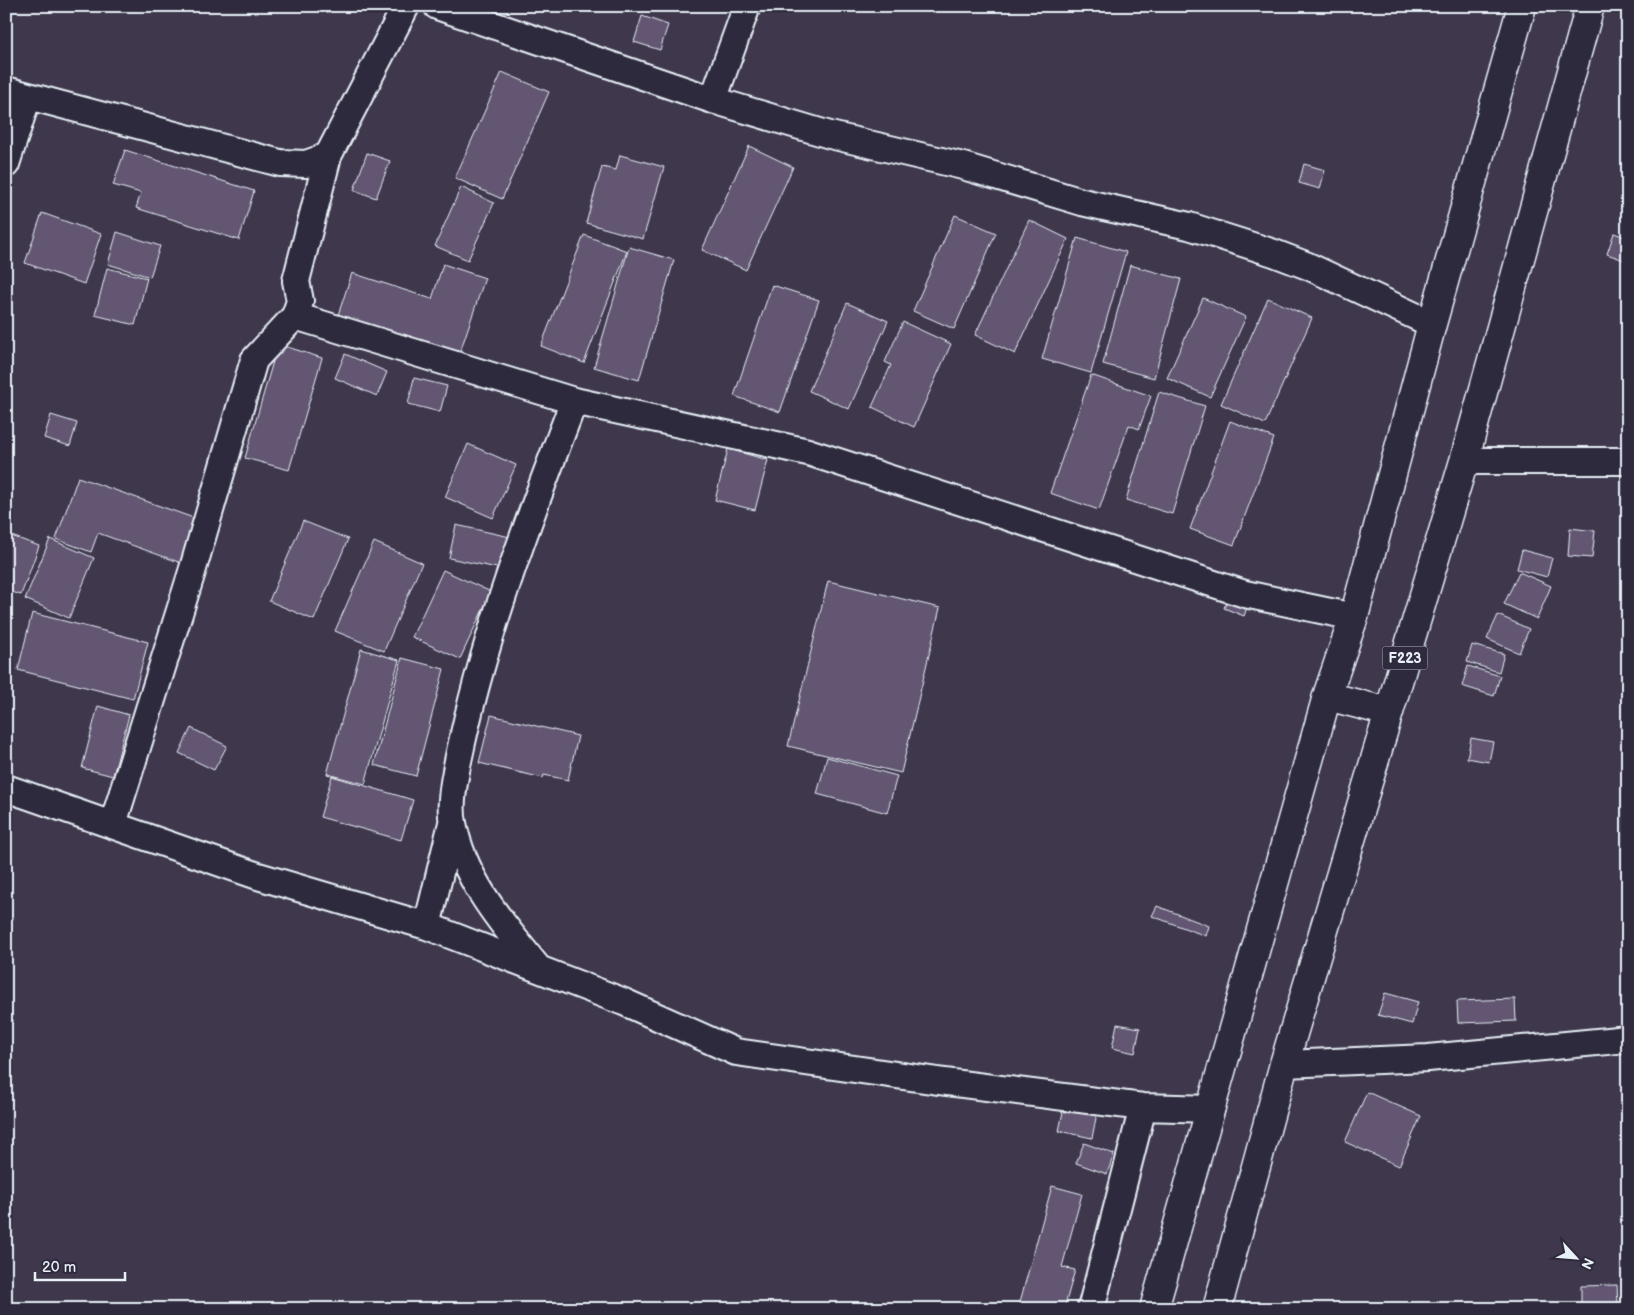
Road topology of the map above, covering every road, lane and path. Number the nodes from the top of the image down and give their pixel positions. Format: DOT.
graph roads {
  1 [pos="406,6"];
  2 [pos="438,6"];
  3 [pos="747,6"];
  4 [pos="1522,6"];
  5 [pos="1590,6"];
  6 [pos="17,93"];
  7 [pos="713,100"];
  8 [pos="328,156"];
  9 [pos="6,164"];
  10 [pos="296,316"];
  11 [pos="1432,324"];
  12 [pos="574,401"];
  13 [pos="1464,461"];
  14 [pos="1628,462"];
  15 [pos="1354,618"];
  16 [pos="1327,696"];
  17 [pos="1389,712"];
  18 [pos="6,788"];
  19 [pos="452,822"];
  20 [pos="113,824"];
  21 [pos="427,926"];
  22 [pos="540,969"];
  23 [pos="1628,1039"];
  24 [pos="1284,1064"];
  25 [pos="1143,1107"];
  26 [pos="1211,1109"];
  27 [pos="1092,1309"];
  28 [pos="1154,1309"];
  29 [pos="1218,1309"];
  1 -- 8 [label="street"];
  2 -- 7 [label="street"];
  3 -- 7 [label="street"];
  4 -- 11 [label="main road"];
  5 -- 13 [label="main road, F223"];
  6 -- 8 [label="street"];
  6 -- 9 [label="street"];
  7 -- 11 [label="street"];
  8 -- 10 [label="street"];
  10 -- 12 [label="street"];
  10 -- 20 [label="street"];
  11 -- 15 [label="main road"];
  12 -- 15 [label="street"];
  12 -- 19 [label="street"];
  13 -- 14 [label="street"];
  13 -- 17 [label="main road, F223"];
  15 -- 16 [label="main road"];
  16 -- 17 [label="main road"];
  16 -- 26 [label="main road"];
  17 -- 24 [label="main road, F223"];
  18 -- 20 [label="street"];
  19 -- 21 [label="street"];
  19 -- 22 [label="street"];
  20 -- 21 [label="street"];
  21 -- 22 [label="street"];
  22 -- 25 [label="street"];
  23 -- 24 [label="street"];
  24 -- 29 [label="main road, F223"];
  25 -- 26 [label="street"];
  25 -- 27 [label="street"];
  26 -- 28 [label="main road"];
}
